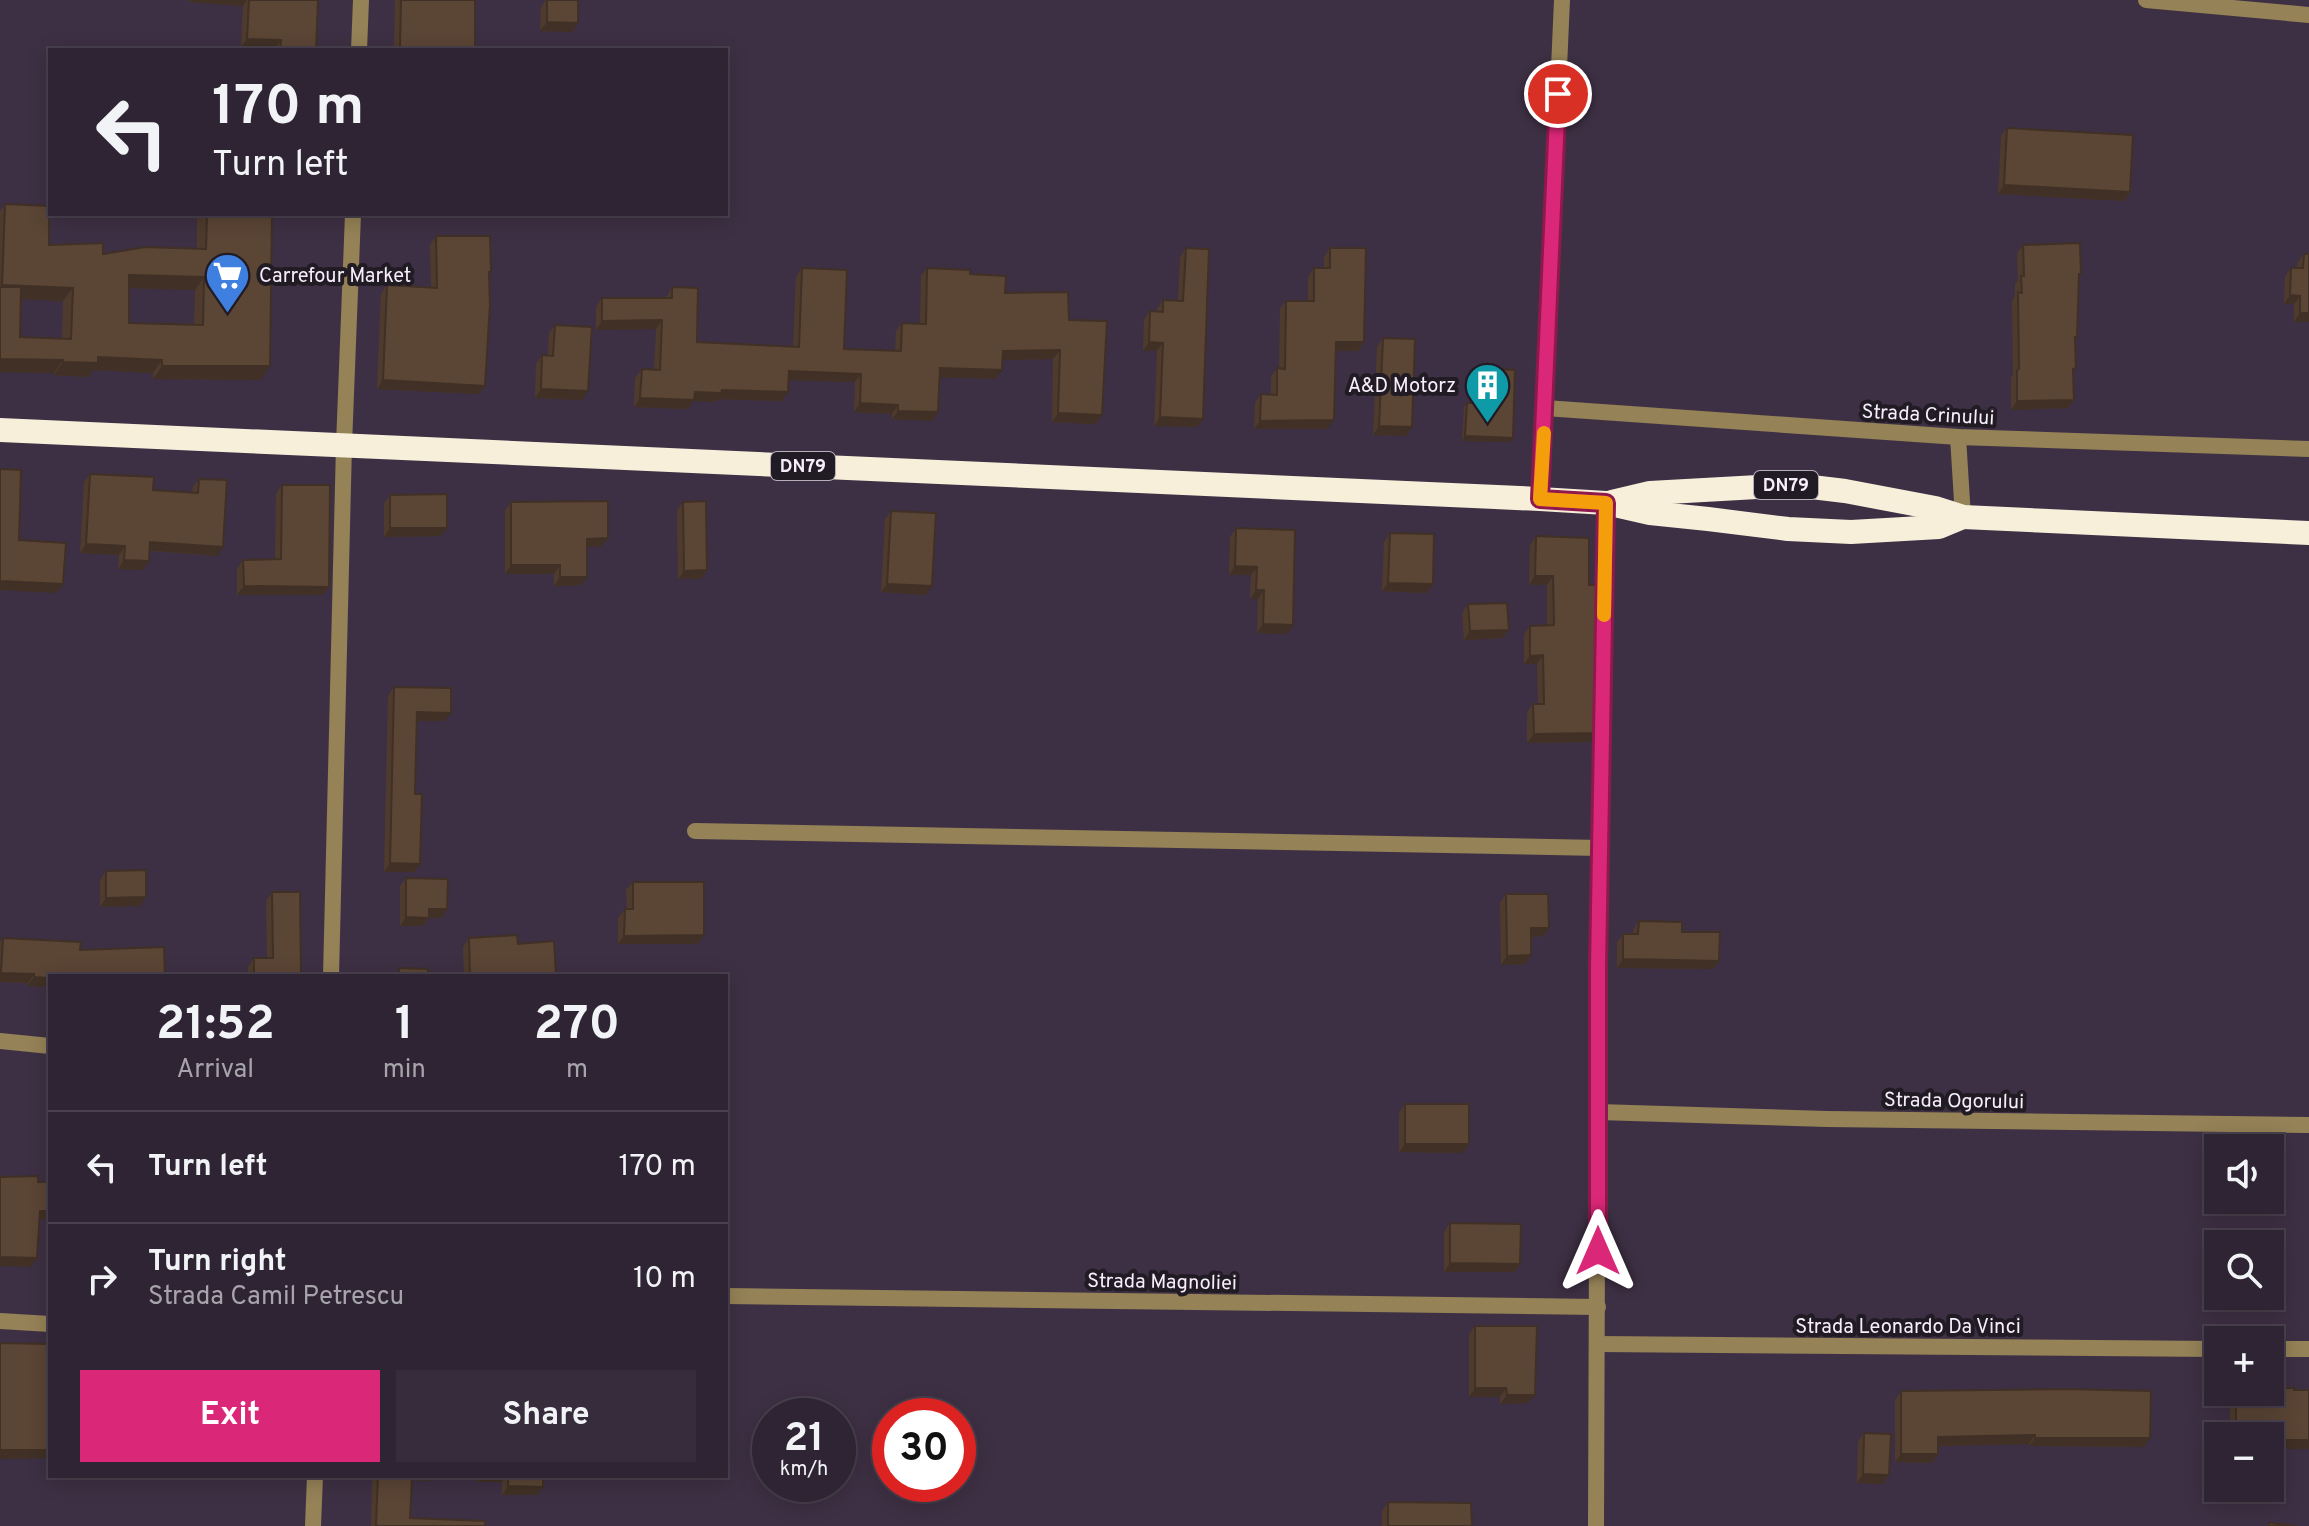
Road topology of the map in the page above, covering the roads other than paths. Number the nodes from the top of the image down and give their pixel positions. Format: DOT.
graph roads {
  1 [pos="361,0"];
  2 [pos="1562,0"];
  3 [pos="2146,0"];
  4 [pos="2309,15"];
  5 [pos="359,48"];
  6 [pos="353,216"];
  7 [pos="1545,408"];
  8 [pos="0,430"];
  9 [pos="1958,437"];
  10 [pos="344,445"];
  11 [pos="2309,449"];
  12 [pos="1540,499"];
  13 [pos="1606,503"];
  14 [pos="1963,517"];
  15 [pos="2309,533"];
  16 [pos="695,831"];
  17 [pos="1601,848"];
  18 [pos="331,974"];
  19 [pos="0,1041"];
  20 [pos="48,1046"];
  21 [pos="1598,1112"];
  22 [pos="2309,1125"];
  23 [pos="728,1296"];
  24 [pos="1598,1307"];
  25 [pos="0,1321"];
  26 [pos="48,1324"];
  27 [pos="1598,1344"];
  28 [pos="2204,1349"];
  29 [pos="2284,1349"];
  30 [pos="2309,1349"];
  31 [pos="315,1478"];
  32 [pos="313,1526"];
  33 [pos="1596,1526"];
  1 -- 5 [label="street"];
  2 -- 7 [label="street"];
  3 -- 4 [label="street"];
  6 -- 10 [label="street"];
  7 -- 9 [label="street, Strada Crinului"];
  7 -- 12 [label="street"];
  8 -- 10 [label="highway, DN79"];
  9 -- 11 [label="street, Strada Crinului"];
  9 -- 14 [label="street"];
  10 -- 12 [label="highway, DN79"];
  10 -- 18 [label="street"];
  12 -- 13 [label="highway, DN79"];
  13 -- 14 [label="highway, DN79"];
  13 -- 14 [label="highway, DN79"];
  13 -- 17 [label="street"];
  14 -- 15 [label="highway, DN79"];
  16 -- 17 [label="street"];
  17 -- 21 [label="street"];
  19 -- 20 [label="street"];
  21 -- 22 [label="street, Strada Ogorului"];
  21 -- 24 [label="street"];
  23 -- 24 [label="street, Strada Magnoliei"];
  24 -- 27 [label="street"];
  25 -- 26 [label="street"];
  27 -- 28 [label="street, Strada Leonardo Da Vinci"];
  27 -- 33 [label="street"];
  29 -- 30 [label="street"];
  31 -- 32 [label="street"];
}
